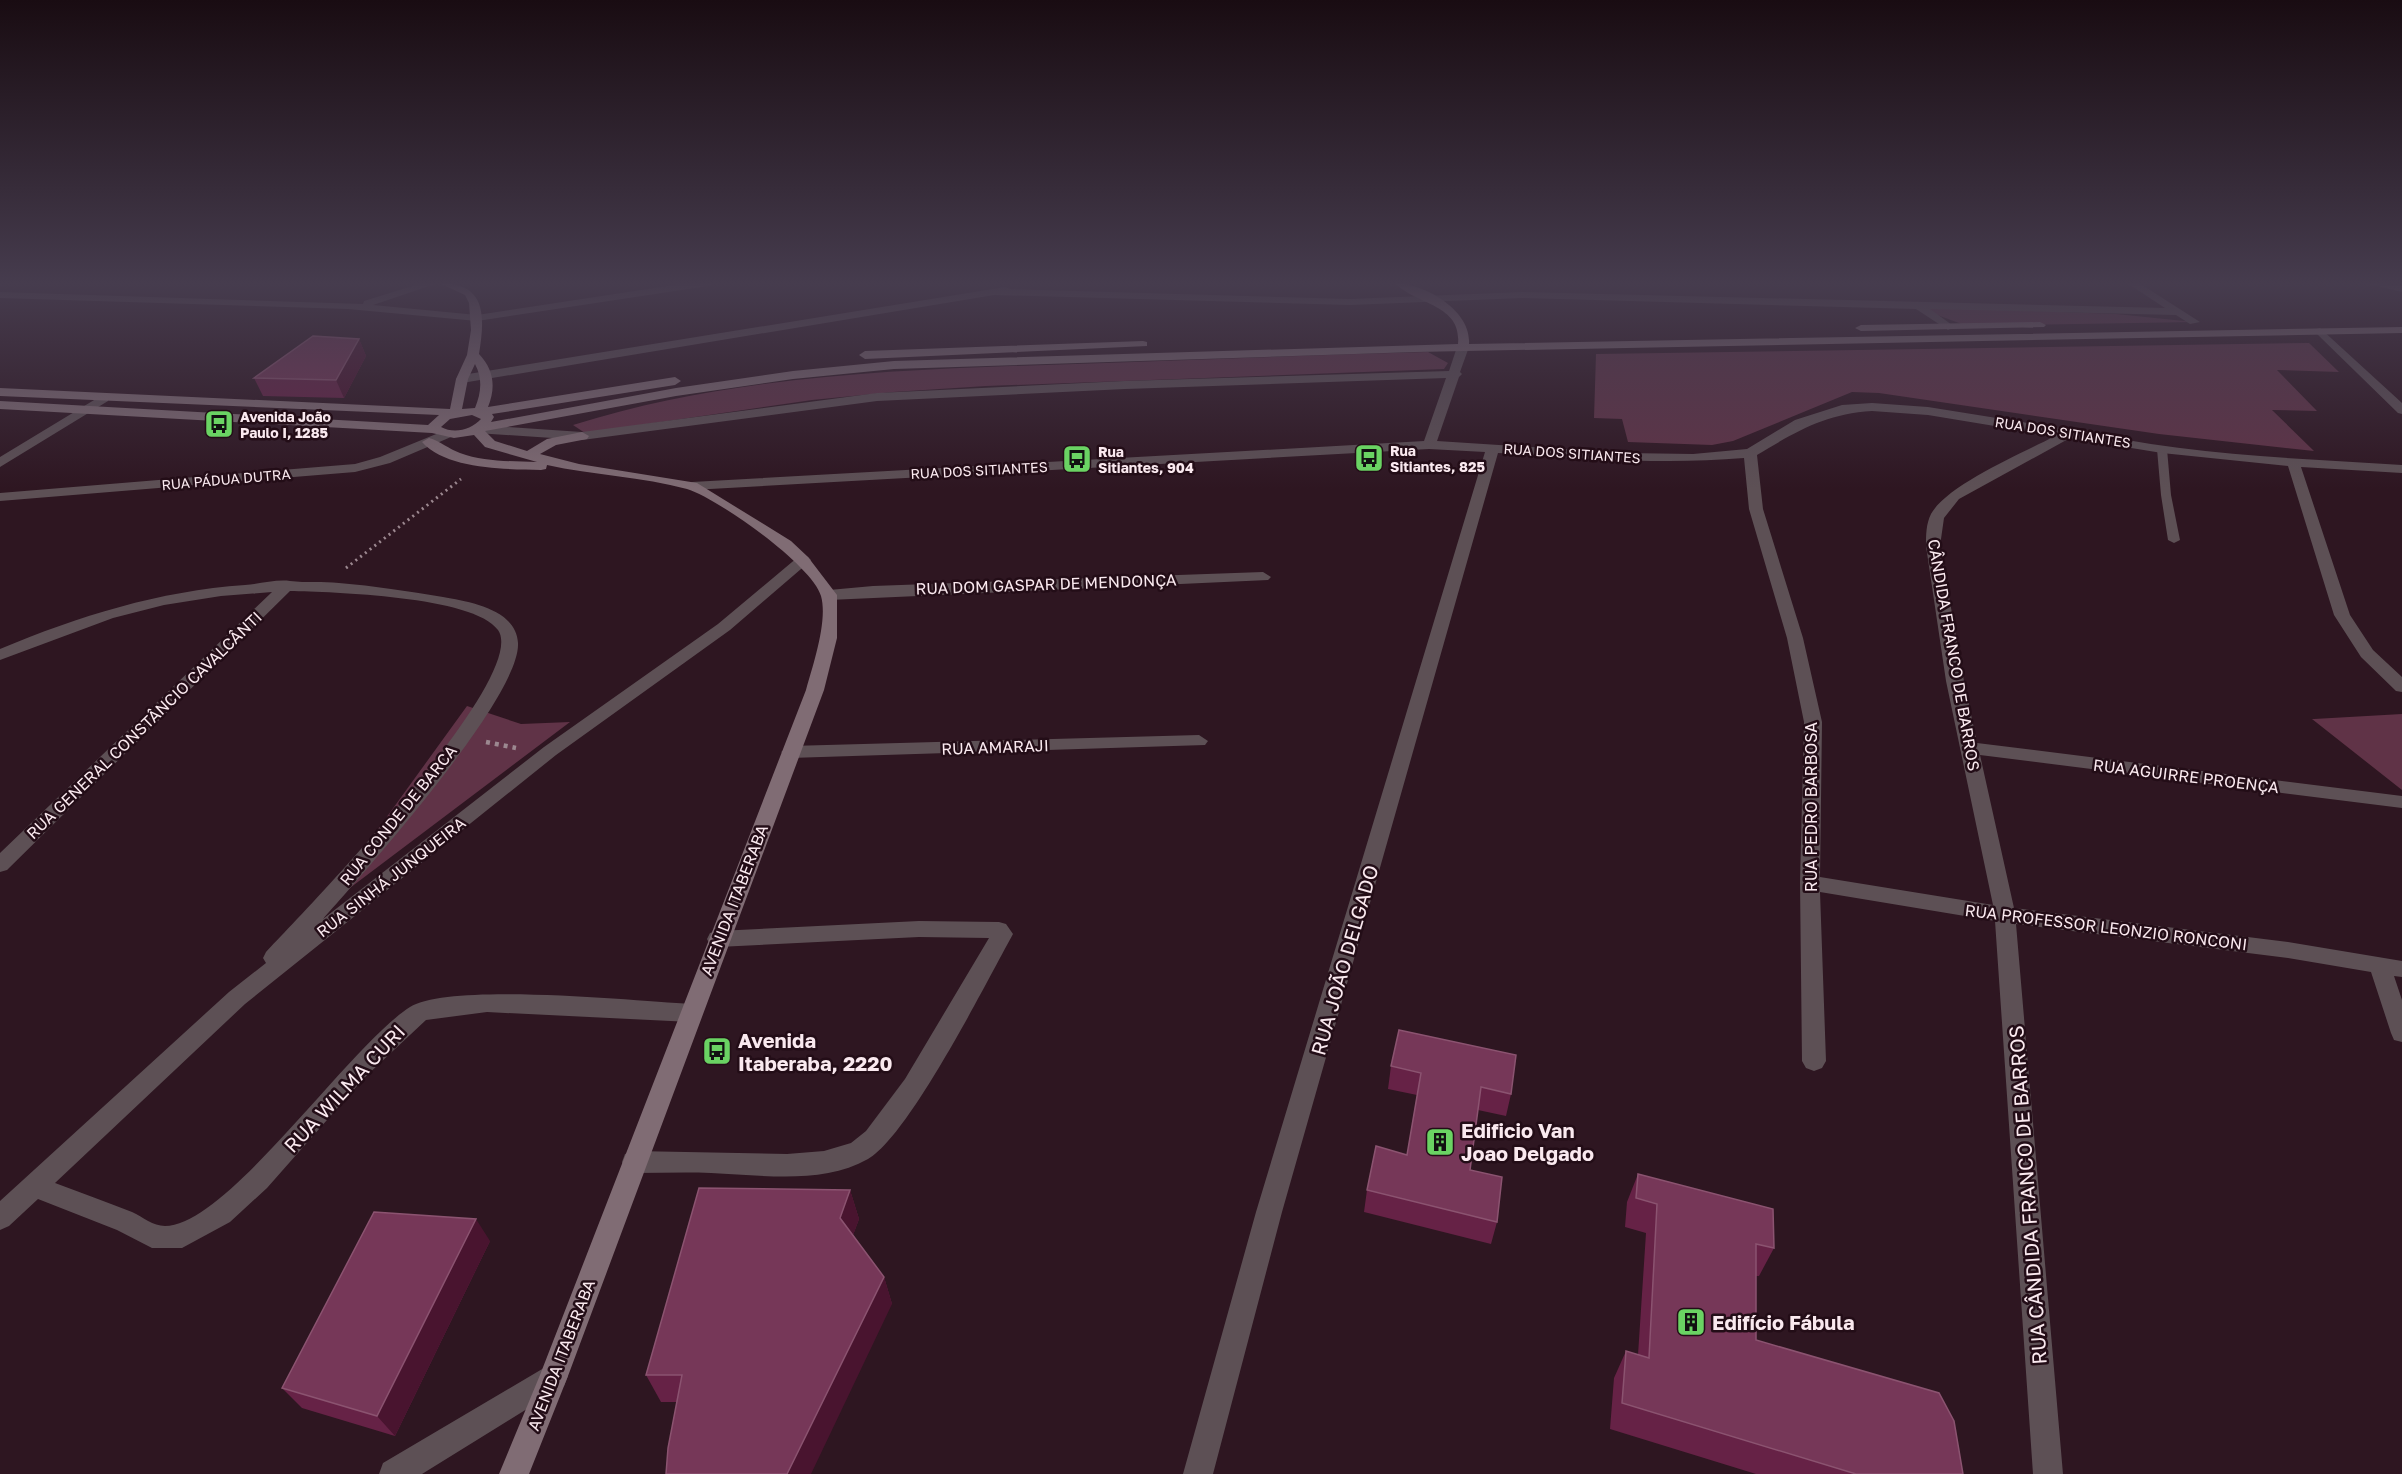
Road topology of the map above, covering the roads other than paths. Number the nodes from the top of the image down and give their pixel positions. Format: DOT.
graph roads {
  1 [pos="473,352"];
  2 [pos="628,352"];
  3 [pos="908,352"];
  4 [pos="1233,352"];
  5 [pos="1462,352"];
  6 [pos="2342,352"];
  7 [pos="473,355"];
  8 [pos="1456,374"];
  9 [pos="487,375"];
  10 [pos="462,379"];
  11 [pos="0,393"];
  12 [pos="104,398"];
  13 [pos="0,405"];
  14 [pos="84,410"];
  15 [pos="2402,410"];
  16 [pos="480,412"];
  17 [pos="455,413"];
  18 [pos="476,429"];
  19 [pos="2071,432"];
  20 [pos="436,435"];
  21 [pos="582,436"];
  22 [pos="1429,445"];
  23 [pos="1493,447"];
  24 [pos="2162,449"];
  25 [pos="1750,453"];
  26 [pos="532,456"];
  27 [pos="0,463"];
  28 [pos="2295,465"];
  29 [pos="579,468"];
  30 [pos="2402,469"];
  31 [pos="692,486"];
  32 [pos="0,497"];
  33 [pos="2174,540"];
  34 [pos="803,560"];
  35 [pos="1263,577"];
  36 [pos="288,585"];
  37 [pos="829,595"];
  38 [pos="0,655"];
  39 [pos="2402,687"];
  40 [pos="1199,741"];
  41 [pos="1969,748"];
  42 [pos="790,752"];
  43 [pos="2402,802"];
  44 [pos="0,865"];
  45 [pos="1810,883"];
  46 [pos="2005,915"];
  47 [pos="718,939"];
  48 [pos="2379,965"];
  49 [pos="2402,969"];
  50 [pos="237,998"];
  51 [pos="691,1012"];
  52 [pos="2402,1033"];
  53 [pos="1814,1061"];
  54 [pos="634,1162"];
  55 [pos="34,1186"];
  56 [pos="0,1218"];
  57 [pos="554,1376"];
  58 [pos="394,1474"];
  59 [pos="514,1474"];
  60 [pos="1198,1474"];
  61 [pos="2048,1474"];
  1 -- 7 [label="main road"];
  2 -- 9 [label="street"];
  3 -- 16 [label="main road"];
  4 -- 18 [label="main road"];
  5 -- 8 [label="street"];
  6 -- 15 [label="street"];
  7 -- 9 [label="main road"];
  7 -- 10 [label="main road"];
  8 -- 21 [label="street"];
  8 -- 22 [label="street"];
  9 -- 10 [label="street"];
  9 -- 16 [label="main road"];
  10 -- 17 [label="main road"];
  11 -- 12 [label="main road"];
  12 -- 14 [label="street"];
  12 -- 17 [label="main road"];
  13 -- 14 [label="main road"];
  14 -- 20 [label="main road"];
  14 -- 27 [label="street"];
  16 -- 17 [label="main road"];
  16 -- 18 [label="main road"];
  17 -- 20 [label="main road"];
  18 -- 20 [label="main road"];
  18 -- 21 [label="street"];
  18 -- 26 [label="main road"];
  19 -- 24 [label="street, RUA DOS SITIANTES"];
  19 -- 25 [label="street, RUA DOS SITIANTES"];
  19 -- 41 [label="street, CÂNDIDA FRANCO DE BARROS"];
  20 -- 29 [label="main road"];
  20 -- 32 [label="street, RUA PÁDUA DUTRA"];
  21 -- 26 [label="main road"];
  22 -- 23 [label="street, RUA DOS SITIANTES"];
  22 -- 31 [label="street, RUA DOS SITIANTES"];
  23 -- 25 [label="street, RUA DOS SITIANTES"];
  23 -- 60 [label="street, RUA JOÃO DELGADO"];
  24 -- 28 [label="street, RUA DOS SITIANTES"];
  24 -- 33 [label="lane"];
  25 -- 45 [label="street, RUA PEDRO BARBOSA"];
  26 -- 29 [label="main road"];
  28 -- 30 [label="street, RUA DOS SITIANTES"];
  28 -- 39 [label="street"];
  29 -- 31 [label="main road"];
  31 -- 34 [label="main road"];
  34 -- 37 [label="main road"];
  34 -- 50 [label="street, RUA SINHÁ JUNQUEIRA"];
  35 -- 37 [label="street, RUA DOM GASPAR DE MENDONÇA"];
  36 -- 38 [label="street, RUA CONDE DE BARCA"];
  36 -- 44 [label="street, RUA GENERAL CONSTÂNCIO CAVALCÂNTI"];
  36 -- 50 [label="street, RUA CONDE DE BARCA"];
  37 -- 42 [label="main road, AVENIDA ITABERABA"];
  40 -- 42 [label="street, RUA AMARAJI"];
  41 -- 43 [label="street, RUA AGUIRRE PROENÇA"];
  41 -- 46 [label="street, CÂNDIDA FRANCO DE BARROS"];
  42 -- 47 [label="main road, AVENIDA ITABERABA"];
  45 -- 46 [label="street, RUA PROFESSOR LEONZIO RONCONI"];
  45 -- 53 [label="street, RUA PEDRO BARBOSA"];
  46 -- 48 [label="street, RUA PROFESSOR LEONZIO RONCONI"];
  46 -- 61 [label="street, RUA CÂNDIDA FRANCO DE BARROS"];
  47 -- 51 [label="main road, AVENIDA ITABERABA"];
  47 -- 54 [label="street"];
  48 -- 49 [label="street, RUA PROFESSOR LEONZIO RONCONI"];
  48 -- 52 [label="street"];
  50 -- 55 [label="street, RUA SINHÁ JUNQUEIRA"];
  51 -- 54 [label="main road, AVENIDA ITABERABA"];
  51 -- 55 [label="street, RUA WILMA CURI"];
  54 -- 57 [label="main road, AVENIDA ITABERABA"];
  55 -- 56 [label="street, RUA SINHÁ JUNQUEIRA"];
  57 -- 58 [label="street"];
  57 -- 59 [label="main road, AVENIDA ITABERABA"];
}
